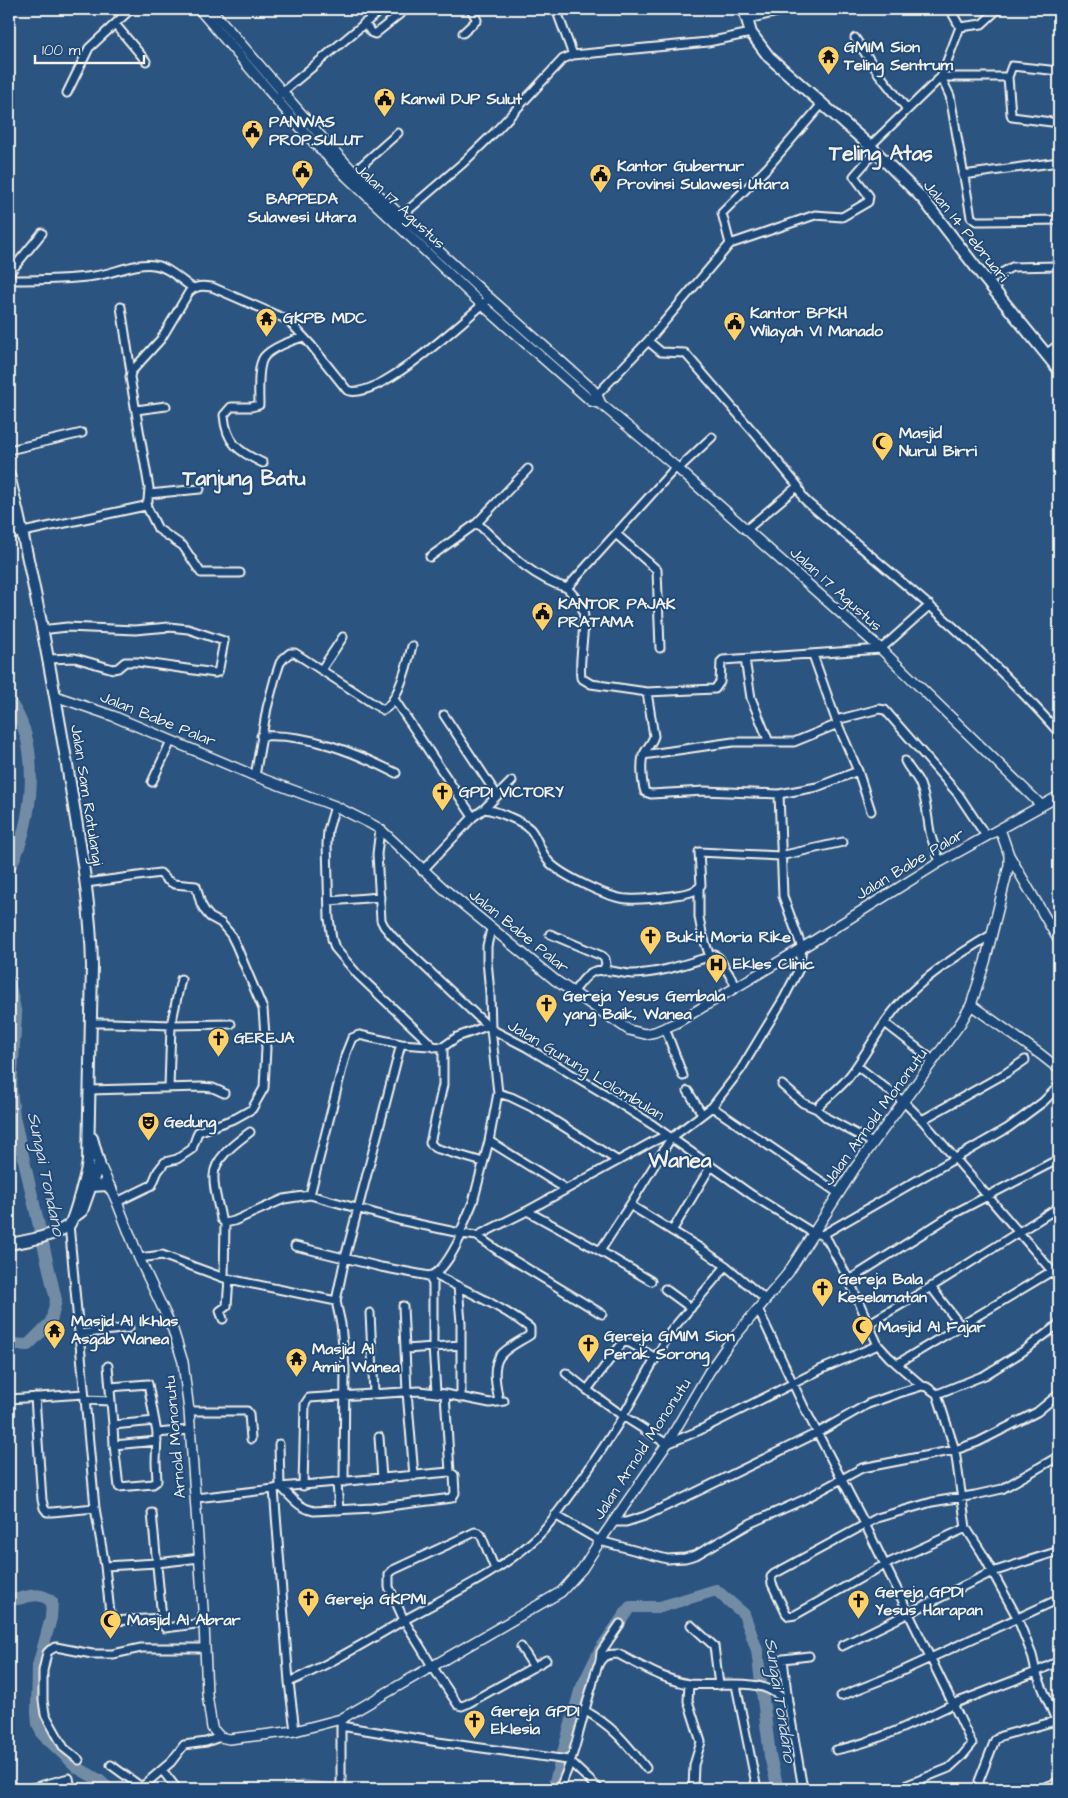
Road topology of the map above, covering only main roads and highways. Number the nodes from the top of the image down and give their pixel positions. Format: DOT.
graph roads {
  1 [pos="746,14"];
  2 [pos="1059,370"];
  3 [pos="9,475"];
  4 [pos="95,1161"];
  5 [pos="91,1186"];
  6 [pos="111,1189"];
  7 [pos="72,1220"];
  8 [pos="9,1244"];
  1 -- 2 [label="main road, Jalan 14 Pebruari"];
  3 -- 4 [label="main road, Jalan Sam Ratulangi"];
  4 -- 5 [label="main road"];
  4 -- 7 [label="main road, Jalan Sam Ratulangi"];
  5 -- 6 [label="main road"];
  5 -- 7 [label="main road"];
  7 -- 8 [label="main road"];
}
